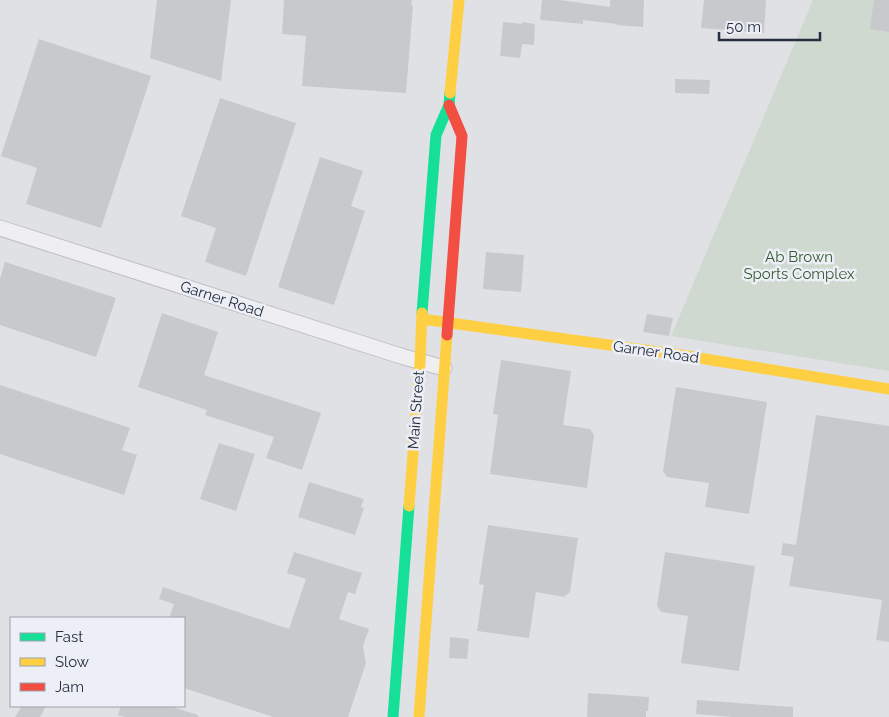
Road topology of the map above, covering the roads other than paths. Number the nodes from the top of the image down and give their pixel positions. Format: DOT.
graph roads {
  1 [pos="459,0"];
  2 [pos="450,105"];
  3 [pos="0,228"];
  4 [pos="422,320"];
  5 [pos="447,323"];
  6 [pos="420,362"];
  7 [pos="444,368"];
  8 [pos="889,390"];
  9 [pos="393,717"];
  10 [pos="419,717"];
  1 -- 2 [label="main road, Main Street"];
  2 -- 4 [label="main road, Main Street"];
  2 -- 5 [label="main road, Main Street"];
  3 -- 6 [label="street, Garner Road"];
  4 -- 5 [label="main road, Garner Road"];
  4 -- 6 [label="main road, Main Street"];
  5 -- 7 [label="main road, Main Street"];
  5 -- 8 [label="main road, Garner Road"];
  6 -- 7 [label="street, Garner Road"];
  6 -- 9 [label="main road, Main Street"];
  7 -- 10 [label="main road, Main Street"];
}
